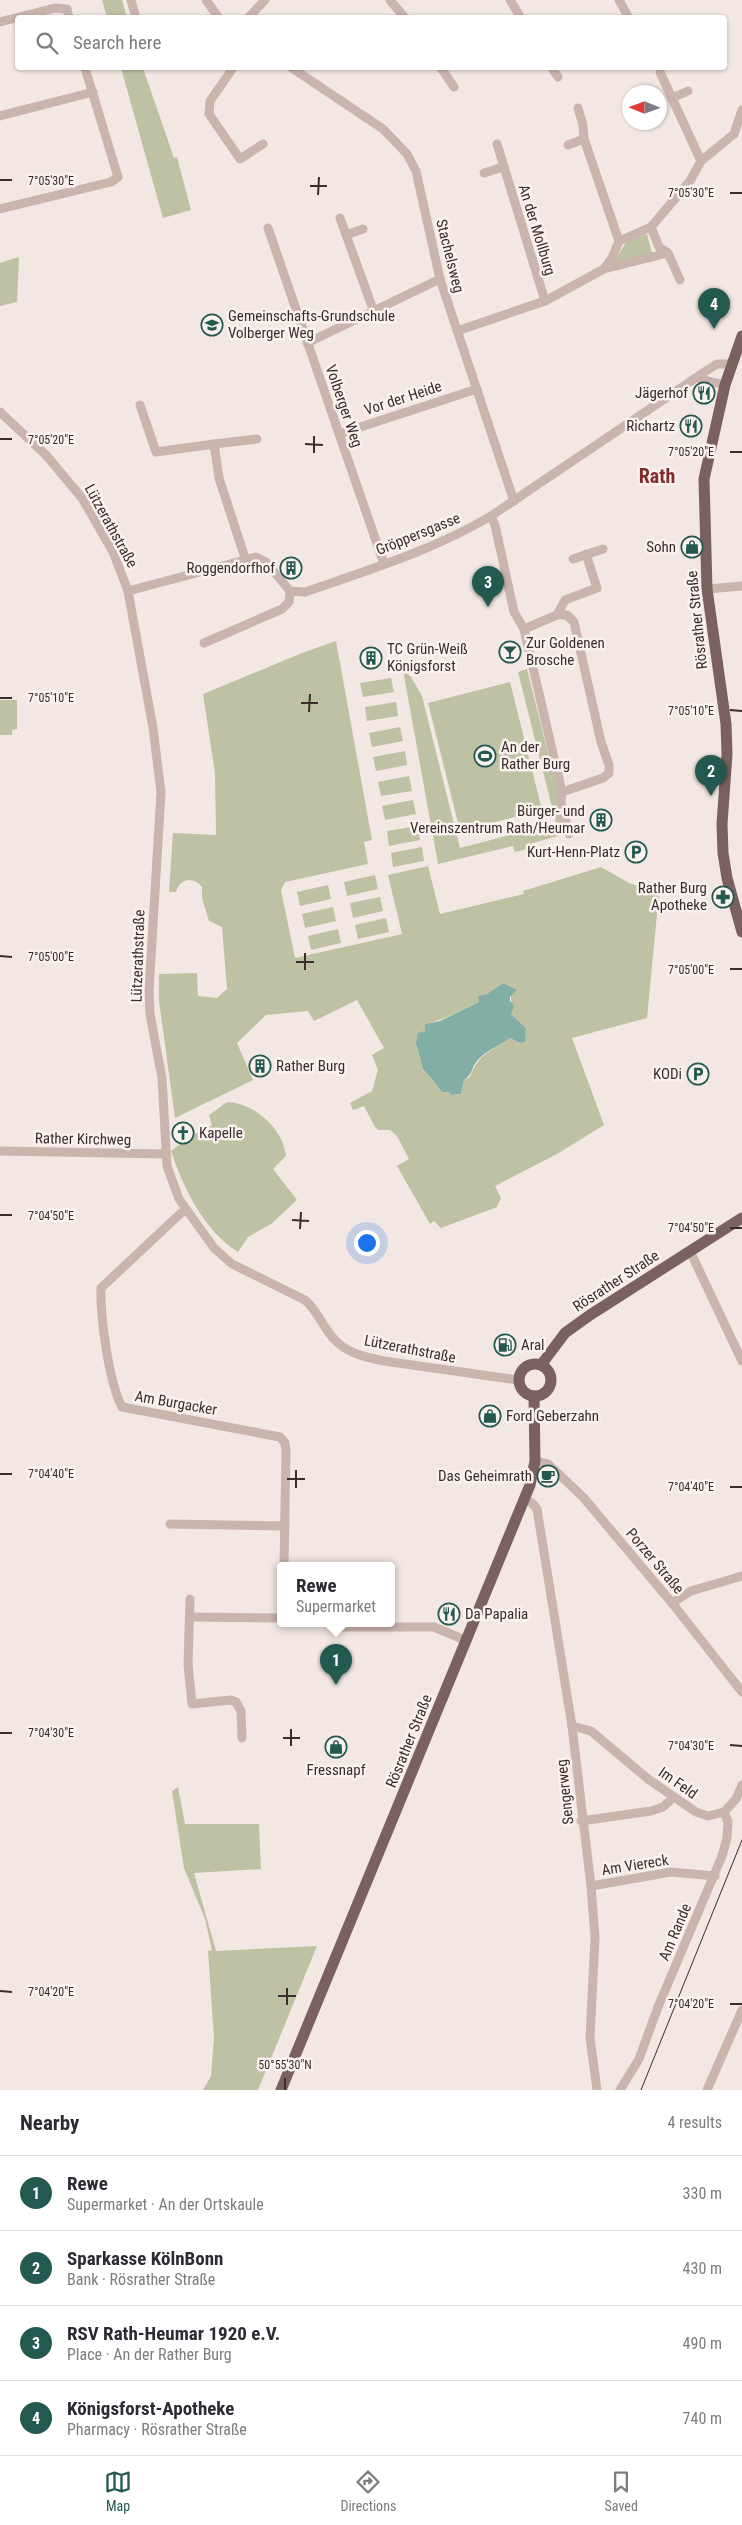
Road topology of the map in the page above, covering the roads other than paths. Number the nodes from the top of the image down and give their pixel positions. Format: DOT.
graph roads {
  1 [pos="131,0"];
  2 [pos="206,0"];
  3 [pos="265,0"];
  4 [pos="390,0"];
  5 [pos="510,0"];
  6 [pos="619,0"];
  7 [pos="28,15"];
  8 [pos="68,15"];
  9 [pos="135,15"];
  10 [pos="217,15"];
  11 [pos="251,15"];
  12 [pos="402,15"];
  13 [pos="519,15"];
  14 [pos="631,15"];
  15 [pos="15,18"];
  16 [pos="0,22"];
  17 [pos="87,70"];
  18 [pos="232,70"];
  19 [pos="295,70"];
  20 [pos="442,70"];
  21 [pos="553,70"];
  22 [pos="660,72"];
  23 [pos="558,77"];
  24 [pos="454,87"];
  25 [pos="688,91"];
  26 [pos="93,92"];
  27 [pos="672,98"];
  28 [pos="578,108"];
  29 [pos="742,110"];
  30 [pos="0,116"];
  31 [pos="584,139"];
  32 [pos="262,144"];
  33 [pos="497,144"];
  34 [pos="568,145"];
  35 [pos="701,161"];
  36 [pos="503,167"];
  37 [pos="484,173"];
  38 [pos="0,210"];
  39 [pos="340,218"];
  40 [pos="651,227"];
  41 [pos="268,228"];
  42 [pos="364,229"];
  43 [pos="346,236"];
  44 [pos="619,241"];
  45 [pos="668,253"];
  46 [pos="604,269"];
  47 [pos="440,279"];
  48 [pos="680,280"];
  49 [pos="545,301"];
  50 [pos="374,312"];
  51 [pos="457,331"];
  52 [pos="742,336"];
  53 [pos="307,343"];
  54 [pos="731,364"];
  55 [pos="696,378"];
  56 [pos="725,385"];
  57 [pos="477,389"];
  58 [pos="140,404"];
  59 [pos="0,412"];
  60 [pos="339,434"];
  61 [pos="257,439"];
  62 [pos="214,444"];
  63 [pos="514,500"];
  64 [pos="491,516"];
  65 [pos="603,549"];
  66 [pos="586,554"];
  67 [pos="245,558"];
  68 [pos="573,559"];
  69 [pos="384,564"];
  70 [pos="742,586"];
  71 [pos="707,589"];
  72 [pos="128,591"];
  73 [pos="290,591"];
  74 [pos="558,615"];
  75 [pos="524,629"];
  76 [pos="204,643"];
  77 [pos="562,792"];
  78 [pos="569,834"];
  79 [pos="742,932"];
  80 [pos="0,1152"];
  81 [pos="166,1154"];
  82 [pos="186,1211"];
  83 [pos="742,1218"];
  84 [pos="690,1251"];
  85 [pos="742,1361"];
  86 [pos="541,1365"];
  87 [pos="518,1380"];
  88 [pos="534,1396"];
  89 [pos="535,1460"];
  90 [pos="524,1499"];
  91 [pos="170,1524"];
  92 [pos="285,1526"];
  93 [pos="284,1562"];
  94 [pos="742,1576"];
  95 [pos="190,1598"];
  96 [pos="672,1603"];
  97 [pos="190,1617"];
  98 [pos="277,1618"];
  99 [pos="339,1627"];
  100 [pos="395,1627"];
  101 [pos="395,1627"];
  102 [pos="467,1641"];
  103 [pos="742,1692"];
  104 [pos="572,1726"];
  105 [pos="242,1738"];
  106 [pos="742,1785"];
  107 [pos="674,1797"];
  108 [pos="724,1812"];
  109 [pos="581,1821"];
  110 [pos="714,1876"];
  111 [pos="590,1886"];
  112 [pos="742,2010"];
  113 [pos="280,2090"];
  114 [pos="597,2090"];
  115 [pos="620,2090"];
  116 [pos="707,2090"];
  1 -- 9 [label="street"];
  2 -- 10 [label="street"];
  3 -- 11 [label="street"];
  4 -- 12 [label="street"];
  5 -- 13 [label="street"];
  6 -- 14 [label="street"];
  7 -- 8 [label="street"];
  15 -- 16 [label="street"];
  17 -- 26 [label="street"];
  18 -- 32 [label="street"];
  19 -- 47 [label="street, Stachelsweg"];
  20 -- 24 [label="street"];
  21 -- 23 [label="street"];
  22 -- 27 [label="street"];
  25 -- 27 [label="street"];
  26 -- 30 [label="street"];
  26 -- 38 [label="street"];
  27 -- 35 [label="street"];
  28 -- 31 [label="street"];
  29 -- 35 [label="street"];
  31 -- 34 [label="street"];
  31 -- 44 [label="street"];
  33 -- 36 [label="street, An der Mollburg"];
  35 -- 40 [label="street"];
  36 -- 37 [label="street"];
  36 -- 49 [label="street, An der Mollburg"];
  39 -- 43 [label="street"];
  40 -- 44 [label="street"];
  40 -- 45 [label="street"];
  41 -- 53 [label="street, Volberger Weg"];
  42 -- 43 [label="street"];
  43 -- 50 [label="street"];
  44 -- 46 [label="street"];
  45 -- 46 [label="street, An der Mollburg"];
  45 -- 48 [label="street"];
  46 -- 49 [label="street, An der Mollburg"];
  47 -- 50 [label="street"];
  47 -- 51 [label="street, Stachelsweg"];
  49 -- 51 [label="street, An der Mollburg"];
  50 -- 53 [label="street"];
  51 -- 57 [label="street, Stachelsweg"];
  52 -- 54 [label="main road, Rösrather Straße"];
  53 -- 60 [label="street, Volberger Weg"];
  54 -- 55 [label="street, Gröppersgasse"];
  54 -- 56 [label="main road, Rösrather Straße"];
  55 -- 56 [label="street"];
  55 -- 63 [label="street, Gröppersgasse"];
  56 -- 71 [label="main road, Rösrather Straße"];
  57 -- 60 [label="street, Vor der Heide"];
  57 -- 63 [label="street, Stachelsweg"];
  58 -- 62 [label="street"];
  59 -- 72 [label="street, Lützerathstraße"];
  60 -- 69 [label="street, Volberger Weg"];
  61 -- 62 [label="street"];
  62 -- 67 [label="street"];
  63 -- 64 [label="street, Gröppersgasse"];
  64 -- 69 [label="street, Gröppersgasse"];
  64 -- 75 [label="street"];
  65 -- 66 [label="street"];
  66 -- 68 [label="street"];
  66 -- 74 [label="street"];
  67 -- 72 [label="street"];
  67 -- 73 [label="street"];
  69 -- 73 [label="street, Gröppersgasse"];
  70 -- 71 [label="street"];
  71 -- 79 [label="main road, Rösrather Straße"];
  72 -- 81 [label="street, Lützerathstraße"];
  73 -- 76 [label="street"];
  74 -- 75 [label="street"];
  74 -- 77 [label="street"];
  75 -- 77 [label="street"];
  77 -- 78 [label="street"];
  80 -- 81 [label="street, Rather Kirchweg"];
  81 -- 82 [label="street, Lützerathstraße"];
  82 -- 87 [label="street, Lützerathstraße"];
  82 -- 92 [label="street, Am Burgacker"];
  83 -- 84 [label="main road, Rösrather Straße"];
  84 -- 85 [label="street"];
  84 -- 86 [label="main road, Rösrather Straße"];
  86 -- 87 [label="main road"];
  86 -- 88 [label="main road"];
  87 -- 88 [label="main road"];
  88 -- 89 [label="main road, Rösrather Straße"];
  89 -- 90 [label="main road, Rösrather Straße"];
  89 -- 96 [label="street, Porzer Straße"];
  90 -- 102 [label="main road, Rösrather Straße"];
  90 -- 104 [label="street, Sengerweg"];
  91 -- 92 [label="street"];
  92 -- 93 [label="street, Am Burgacker"];
  94 -- 96 [label="street"];
  95 -- 97 [label="street"];
  96 -- 103 [label="street, Porzer Straße"];
  97 -- 98 [label="street"];
  97 -- 105 [label="street"];
  99 -- 101 [label="street"];
  100 -- 102 [label="street"];
  102 -- 113 [label="main road, Rösrather Straße"];
  104 -- 107 [label="street, Im Feld"];
  104 -- 109 [label="street, Sengerweg"];
  106 -- 108 [label="street"];
  107 -- 108 [label="street, Im Feld"];
  107 -- 109 [label="street"];
  108 -- 110 [label="street, Am Rande"];
  109 -- 111 [label="street, Sengerweg"];
  110 -- 111 [label="street, Am Viereck"];
  110 -- 115 [label="street, Am Rande"];
  111 -- 114 [label="street, Sengerweg"];
  112 -- 116 [label="street"];
}
